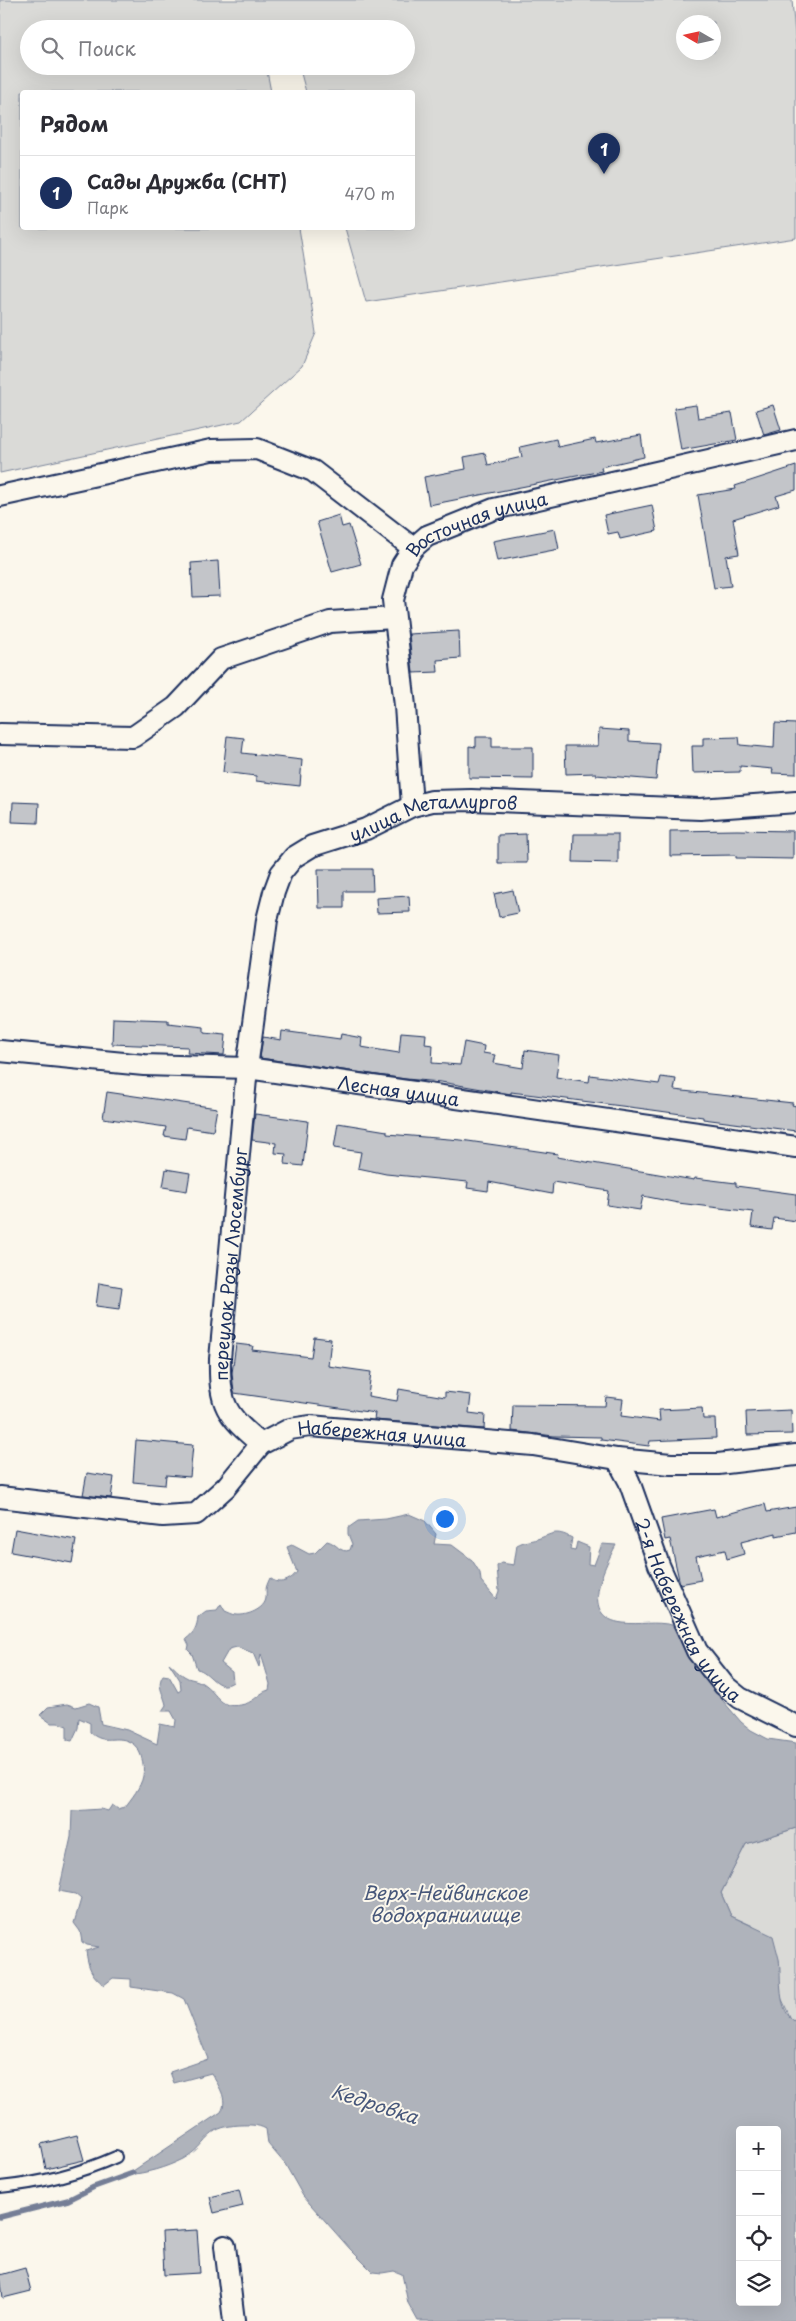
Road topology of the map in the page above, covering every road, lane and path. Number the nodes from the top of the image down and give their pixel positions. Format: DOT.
graph roads {
  1 [pos="796,440"];
  2 [pos="0,496"];
  3 [pos="413,548"];
  4 [pos="394,618"];
  5 [pos="0,734"];
  6 [pos="796,802"];
  7 [pos="412,806"];
  8 [pos="0,1051"];
  9 [pos="248,1068"];
  10 [pos="796,1146"];
  11 [pos="261,1444"];
  12 [pos="796,1455"];
  13 [pos="617,1459"];
  14 [pos="0,1497"];
  15 [pos="796,1726"];
  16 [pos="116,2157"];
  17 [pos="0,2187"];
  18 [pos="225,2246"];
  19 [pos="234,2321"];
  1 -- 3 [label="street, Восточная улица"];
  2 -- 3 [label="street"];
  3 -- 4 [label="street, Восточная улица"];
  4 -- 5 [label="street"];
  4 -- 7 [label="street, Восточная улица"];
  6 -- 7 [label="street, улица Металлургов"];
  7 -- 9 [label="street, улица Металлургов"];
  8 -- 9 [label="street, Лесная улица"];
  9 -- 10 [label="street, Лесная улица"];
  9 -- 11 [label="street, переулок Розы Люсембург"];
  11 -- 13 [label="street, Набережная улица"];
  11 -- 14 [label="street, Набережная улица"];
  12 -- 13 [label="street, Набережная улица"];
  13 -- 15 [label="street, 2-я Набережная улица"];
  16 -- 17 [label="lane"];
  18 -- 19 [label="street"];
}
